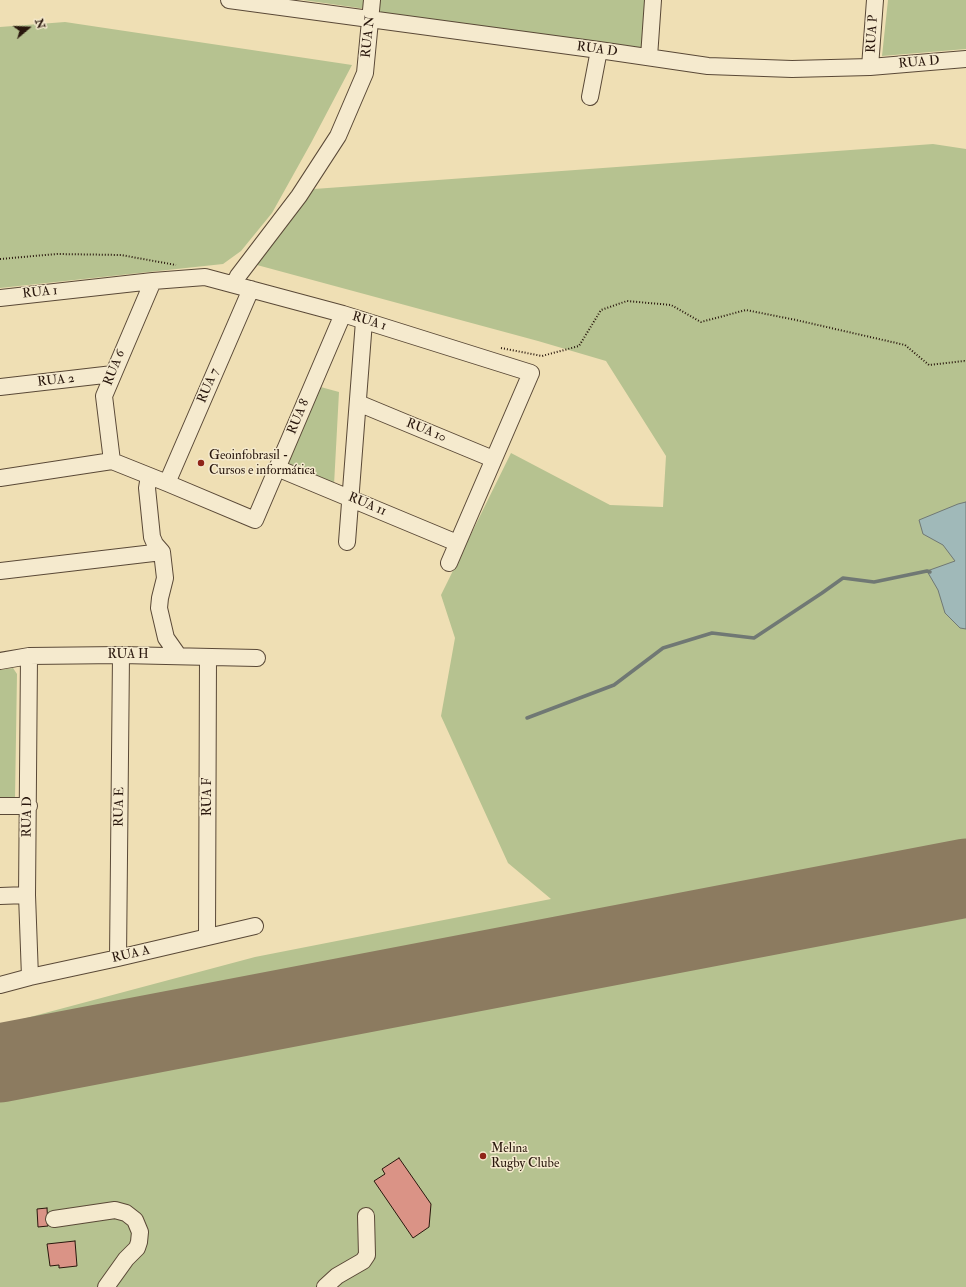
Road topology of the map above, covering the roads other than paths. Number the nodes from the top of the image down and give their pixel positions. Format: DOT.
graph roads {
  1 [pos="229,0"];
  2 [pos="372,0"];
  3 [pos="653,0"];
  4 [pos="875,0"];
  5 [pos="371,19"];
  6 [pos="599,50"];
  7 [pos="649,57"];
  8 [pos="966,59"];
  9 [pos="870,67"];
  10 [pos="590,97"];
  11 [pos="152,281"];
  12 [pos="234,284"];
  13 [pos="251,289"];
  14 [pos="0,298"];
  15 [pos="342,314"];
  16 [pos="364,321"];
  17 [pos="112,374"];
  18 [pos="0,387"];
  19 [pos="358,403"];
  20 [pos="493,459"];
  21 [pos="112,461"];
  22 [pos="277,468"];
  23 [pos="149,476"];
  24 [pos="0,478"];
  25 [pos="167,482"];
  26 [pos="350,498"];
  27 [pos="347,542"];
  28 [pos="457,544"];
  29 [pos="162,552"];
  30 [pos="449,563"];
  31 [pos="0,571"];
  32 [pos="121,655"];
  33 [pos="29,656"];
  34 [pos="178,656"];
  35 [pos="208,657"];
  36 [pos="256,658"];
  37 [pos="0,661"];
  38 [pos="0,806"];
  39 [pos="29,806"];
  40 [pos="27,895"];
  41 [pos="0,896"];
  42 [pos="255,926"];
  43 [pos="207,937"];
  44 [pos="118,958"];
  45 [pos="30,977"];
  46 [pos="2,984"];
  47 [pos="366,1216"];
  48 [pos="54,1219"];
  49 [pos="106,1287"];
  50 [pos="325,1287"];
  1 -- 5 [label="street, RUA D"];
  2 -- 5 [label="street, RUA N"];
  3 -- 7 [label="street"];
  4 -- 9 [label="street, RUA P"];
  5 -- 6 [label="street, RUA D"];
  5 -- 12 [label="street, RUA N"];
  6 -- 7 [label="street, RUA D"];
  6 -- 10 [label="street"];
  7 -- 9 [label="street, RUA D"];
  8 -- 9 [label="street, RUA D"];
  11 -- 12 [label="street, RUA 1"];
  11 -- 14 [label="street, RUA 1"];
  11 -- 17 [label="street, RUA 6"];
  12 -- 13 [label="street, RUA 1"];
  13 -- 15 [label="street, RUA 1"];
  13 -- 25 [label="street, RUA 7"];
  15 -- 16 [label="street, RUA 1"];
  15 -- 22 [label="street, RUA 8"];
  16 -- 19 [label="street"];
  16 -- 20 [label="street, RUA 1"];
  17 -- 18 [label="street, RUA 2"];
  17 -- 21 [label="street, RUA 6"];
  19 -- 20 [label="street, RUA 10"];
  19 -- 26 [label="street"];
  20 -- 28 [label="street, RUA 1"];
  21 -- 23 [label="street"];
  21 -- 24 [label="street"];
  22 -- 25 [label="street, RUA 8"];
  22 -- 26 [label="street, RUA 11"];
  23 -- 25 [label="street"];
  23 -- 29 [label="street"];
  26 -- 27 [label="street"];
  26 -- 28 [label="street, RUA 11"];
  28 -- 30 [label="street, RUA 1"];
  29 -- 31 [label="street"];
  29 -- 34 [label="street"];
  32 -- 33 [label="street, RUA H"];
  32 -- 34 [label="street, RUA H"];
  32 -- 44 [label="street, RUA E"];
  33 -- 37 [label="street, RUA H"];
  33 -- 39 [label="street, RUA D"];
  34 -- 35 [label="street, RUA H"];
  35 -- 36 [label="street, RUA H"];
  35 -- 43 [label="street, RUA F"];
  38 -- 39 [label="street"];
  39 -- 40 [label="street, RUA D"];
  40 -- 41 [label="street"];
  40 -- 45 [label="street, RUA D"];
  42 -- 43 [label="street, RUA A"];
  43 -- 44 [label="street, RUA A"];
  44 -- 45 [label="street, RUA A"];
  45 -- 46 [label="street, RUA A"];
  47 -- 50 [label="street"];
  48 -- 49 [label="street"];
}
